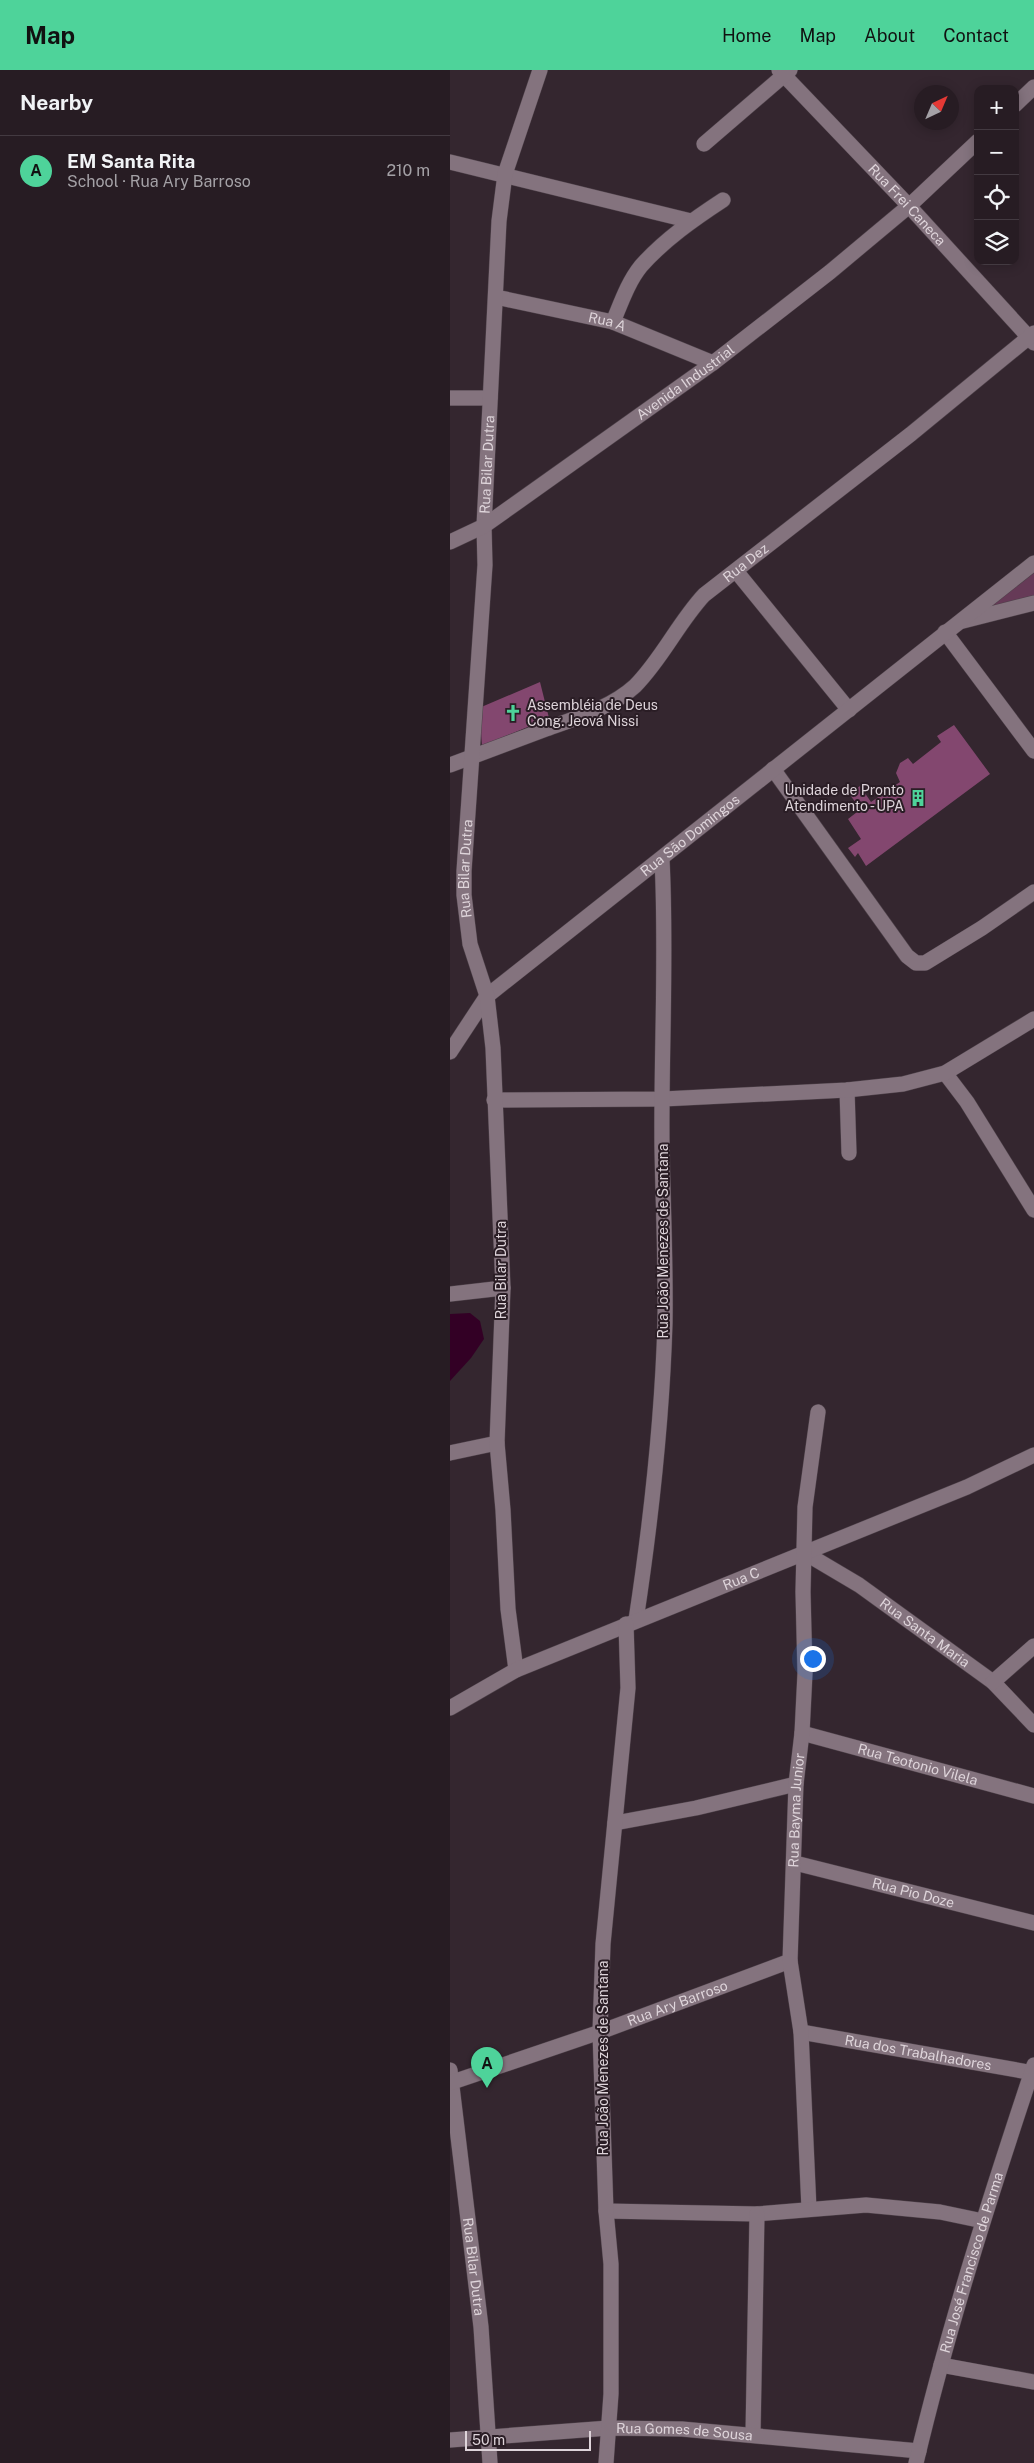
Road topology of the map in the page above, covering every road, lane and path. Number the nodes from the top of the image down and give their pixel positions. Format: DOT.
graph roads {
  1 [pos="540,70"];
  2 [pos="785,72"];
  3 [pos="1034,87"];
  4 [pos="1019,101"];
  5 [pos="704,144"];
  6 [pos="974,145"];
  7 [pos="450,162"];
  8 [pos="505,174"];
  9 [pos="723,200"];
  10 [pos="909,206"];
  11 [pos="691,222"];
  12 [pos="496,298"];
  13 [pos="613,322"];
  14 [pos="1032,338"];
  15 [pos="713,363"];
  16 [pos="450,398"];
  17 [pos="490,398"];
  18 [pos="484,526"];
  19 [pos="450,542"];
  20 [pos="1034,563"];
  21 [pos="736,571"];
  22 [pos="1034,603"];
  23 [pos="960,622"];
  24 [pos="945,632"];
  25 [pos="849,710"];
  26 [pos="1034,750"];
  27 [pos="472,757"];
  28 [pos="450,765"];
  29 [pos="773,770"];
  30 [pos="662,860"];
  31 [pos="1034,892"];
  32 [pos="487,996"];
  33 [pos="1034,1019"];
  34 [pos="450,1052"];
  35 [pos="945,1073"];
  36 [pos="847,1090"];
  37 [pos="663,1099"];
  38 [pos="494,1100"];
  39 [pos="849,1153"];
  40 [pos="1034,1210"];
  41 [pos="503,1288"];
  42 [pos="450,1294"];
  43 [pos="818,1412"];
  44 [pos="497,1443"];
  45 [pos="450,1453"];
  46 [pos="1034,1455"];
  47 [pos="805,1553"];
  48 [pos="631,1622"];
  49 [pos="1034,1646"];
  50 [pos="516,1670"];
  51 [pos="993,1682"];
  52 [pos="450,1708"];
  53 [pos="1034,1725"];
  54 [pos="802,1733"];
  55 [pos="796,1784"];
  56 [pos="1034,1796"];
  57 [pos="615,1823"];
  58 [pos="795,1863"];
  59 [pos="1034,1923"];
  60 [pos="790,1961"];
  61 [pos="600,2032"];
  62 [pos="801,2032"];
  63 [pos="1033,2070"];
  64 [pos="450,2079"];
  65 [pos="809,2209"];
  66 [pos="606,2211"];
  67 [pos="757,2214"];
  68 [pos="983,2221"];
  69 [pos="941,2365"];
  70 [pos="1034,2382"];
  71 [pos="609,2428"];
  72 [pos="753,2434"];
  73 [pos="488,2437"];
  74 [pos="450,2440"];
  75 [pos="918,2457"];
  76 [pos="490,2463"];
  77 [pos="606,2463"];
  1 -- 8 [label="street, Rua Bilar Dutra"];
  2 -- 5 [label="street"];
  2 -- 10 [label="street, Rua Frei Caneca"];
  3 -- 4 [label="street"];
  6 -- 10 [label="street, Avenida Industrial"];
  7 -- 8 [label="street"];
  8 -- 11 [label="street"];
  8 -- 12 [label="street, Rua Bilar Dutra"];
  9 -- 11 [label="street"];
  10 -- 14 [label="street, Rua Frei Caneca"];
  10 -- 15 [label="street, Avenida Industrial"];
  11 -- 13 [label="street"];
  12 -- 13 [label="street, Rua A"];
  12 -- 17 [label="street, Rua Bilar Dutra"];
  13 -- 15 [label="street, Rua A"];
  14 -- 21 [label="street, Rua Dez"];
  15 -- 18 [label="street, Avenida Industrial"];
  16 -- 17 [label="street"];
  17 -- 18 [label="street, Rua Bilar Dutra"];
  18 -- 19 [label="street, Avenida Industrial"];
  18 -- 27 [label="street, Rua Bilar Dutra"];
  20 -- 23 [label="street"];
  21 -- 25 [label="street"];
  21 -- 27 [label="street, Rua Dez"];
  22 -- 23 [label="street"];
  23 -- 24 [label="street, Rua São Domingos"];
  24 -- 25 [label="street, Rua São Domingos"];
  24 -- 26 [label="street"];
  25 -- 29 [label="street, Rua São Domingos"];
  27 -- 28 [label="street, Rua Dez"];
  27 -- 32 [label="street, Rua Bilar Dutra"];
  29 -- 30 [label="street, Rua São Domingos"];
  29 -- 31 [label="street"];
  30 -- 32 [label="street, Rua São Domingos"];
  30 -- 37 [label="street, Rua João Menezes de Santana"];
  32 -- 34 [label="street, Rua São Domingos"];
  32 -- 38 [label="street, Rua Bilar Dutra"];
  33 -- 35 [label="street"];
  35 -- 36 [label="street"];
  35 -- 40 [label="street"];
  36 -- 37 [label="street"];
  36 -- 39 [label="street"];
  37 -- 38 [label="street"];
  37 -- 48 [label="street, Rua João Menezes de Santana"];
  38 -- 41 [label="street, Rua Bilar Dutra"];
  41 -- 42 [label="street"];
  41 -- 44 [label="street, Rua Bilar Dutra"];
  43 -- 47 [label="street, Rua Bayma Junior"];
  44 -- 45 [label="street"];
  44 -- 50 [label="street, Rua Bilar Dutra"];
  46 -- 47 [label="street, Rua C"];
  47 -- 48 [label="street, Rua C"];
  47 -- 51 [label="street, Rua Santa Maria"];
  47 -- 54 [label="street, Rua Bayma Junior"];
  48 -- 50 [label="street, Rua C"];
  48 -- 57 [label="street, Rua João Menezes de Santana"];
  49 -- 51 [label="street"];
  50 -- 52 [label="street, Rua C"];
  51 -- 53 [label="street, Rua Santa Maria"];
  54 -- 55 [label="street, Rua Bayma Junior"];
  54 -- 56 [label="street, Rua Teotonio Vilela"];
  55 -- 57 [label="street"];
  55 -- 58 [label="street, Rua Bayma Junior"];
  57 -- 61 [label="street, Rua João Menezes de Santana"];
  58 -- 59 [label="street, Rua Pio Doze"];
  58 -- 60 [label="street, Rua Bayma Junior"];
  60 -- 61 [label="street, Rua Ary Barroso"];
  60 -- 62 [label="street, Rua Bayma Junior"];
  61 -- 64 [label="street, Rua Ary Barroso"];
  61 -- 66 [label="street, Rua João Menezes de Santana"];
  62 -- 63 [label="street, Rua dos Trabalhadores"];
  62 -- 65 [label="street, Rua Bayma Junior"];
  63 -- 68 [label="street, Rua José Francisco de Parma"];
  64 -- 73 [label="street, Rua Bilar Dutra"];
  65 -- 67 [label="street"];
  65 -- 68 [label="street"];
  66 -- 67 [label="street"];
  66 -- 71 [label="street, Rua João Menezes de Santana"];
  67 -- 72 [label="street"];
  68 -- 69 [label="street, Rua José Francisco de Parma"];
  69 -- 70 [label="street"];
  69 -- 75 [label="street, Rua José Francisco de Parma"];
  71 -- 72 [label="street, Rua Gomes de Sousa"];
  71 -- 73 [label="street, Rua Gomes de Sousa"];
  71 -- 77 [label="street, Rua João Menezes de Santana"];
  72 -- 75 [label="street, Rua Gomes de Sousa"];
  73 -- 74 [label="street, Rua Gomes de Sousa"];
  73 -- 76 [label="street, Rua Bilar Dutra"];
}
